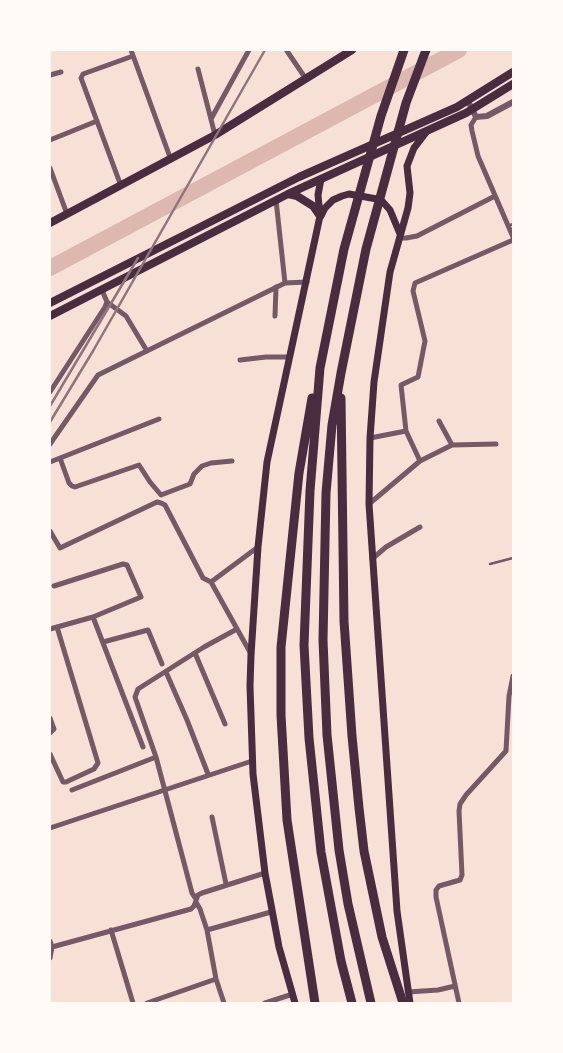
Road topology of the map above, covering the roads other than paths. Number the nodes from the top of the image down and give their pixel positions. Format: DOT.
graph roads {
  1 [pos="131,50"];
  2 [pos="249,50"];
  3 [pos="287,50"];
  4 [pos="352,50"];
  5 [pos="404,50"];
  6 [pos="426,50"];
  7 [pos="133,56"];
  8 [pos="198,69"];
  9 [pos="60,72"];
  10 [pos="513,72"];
  11 [pos="50,75"];
  12 [pos="306,79"];
  13 [pos="513,84"];
  14 [pos="468,101"];
  15 [pos="513,102"];
  16 [pos="475,113"];
  17 [pos="211,119"];
  18 [pos="97,121"];
  19 [pos="427,131"];
  20 [pos="215,135"];
  21 [pos="50,140"];
  22 [pos="171,160"];
  23 [pos="50,168"];
  24 [pos="322,179"];
  25 [pos="121,186"];
  26 [pos="288,194"];
  27 [pos="495,196"];
  28 [pos="276,200"];
  29 [pos="67,214"];
  30 [pos="320,216"];
  31 [pos="50,223"];
  32 [pos="511,225"];
  33 [pos="402,237"];
  34 [pos="513,238"];
  35 [pos="307,282"];
  36 [pos="284,283"];
  37 [pos="276,287"];
  38 [pos="102,290"];
  39 [pos="107,302"];
  40 [pos="50,303"];
  41 [pos="50,316"];
  42 [pos="275,316"];
  43 [pos="147,351"];
  44 [pos="290,357"];
  45 [pos="240,360"];
  46 [pos="320,368"];
  47 [pos="341,373"];
  48 [pos="50,390"];
  49 [pos="159,420"];
  50 [pos="439,421"];
  51 [pos="406,431"];
  52 [pos="370,438"];
  53 [pos="50,444"];
  54 [pos="496,444"];
  55 [pos="452,445"];
  56 [pos="60,458"];
  57 [pos="232,461"];
  58 [pos="420,461"];
  59 [pos="50,462"];
  60 [pos="368,504"];
  61 [pos="420,527"];
  62 [pos="50,532"];
  63 [pos="258,547"];
  64 [pos="513,558"];
  65 [pos="372,559"];
  66 [pos="490,564"];
  67 [pos="211,582"];
  68 [pos="54,586"];
  69 [pos="93,617"];
  70 [pos="57,627"];
  71 [pos="237,628"];
  72 [pos="50,629"];
  73 [pos="103,642"];
  74 [pos="195,653"];
  75 [pos="251,655"];
  76 [pos="162,664"];
  77 [pos="166,672"];
  78 [pos="513,676"];
  79 [pos="50,718"];
  80 [pos="225,724"];
  81 [pos="50,733"];
  82 [pos="513,745"];
  83 [pos="143,747"];
  84 [pos="506,751"];
  85 [pos="50,754"];
  86 [pos="156,757"];
  87 [pos="252,760"];
  88 [pos="208,774"];
  89 [pos="72,790"];
  90 [pos="165,790"];
  91 [pos="212,817"];
  92 [pos="50,828"];
  93 [pos="265,873"];
  94 [pos="226,884"];
  95 [pos="196,900"];
  96 [pos="271,912"];
  97 [pos="111,930"];
  98 [pos="207,930"];
  99 [pos="51,944"];
  100 [pos="50,958"];
  101 [pos="216,979"];
  102 [pos="455,986"];
  103 [pos="408,992"];
  104 [pos="293,994"];
  105 [pos="133,1003"];
  106 [pos="147,1003"];
  107 [pos="224,1003"];
  108 [pos="265,1003"];
  109 [pos="295,1003"];
  110 [pos="315,1003"];
  111 [pos="352,1003"];
  112 [pos="371,1003"];
  113 [pos="402,1003"];
  114 [pos="410,1003"];
  115 [pos="459,1003"];
  1 -- 7 [label="street"];
  2 -- 17 [label="street"];
  3 -- 12 [label="street"];
  4 -- 12 [label="main road"];
  5 -- 46 [label="highway"];
  6 -- 47 [label="highway"];
  7 -- 18 [label="street"];
  7 -- 22 [label="street"];
  8 -- 17 [label="street"];
  9 -- 11 [label="street"];
  10 -- 14 [label="main road"];
  12 -- 20 [label="main road"];
  13 -- 16 [label="main road"];
  14 -- 16 [label="street"];
  14 -- 40 [label="main road"];
  15 -- 16 [label="street"];
  16 -- 19 [label="main road"];
  16 -- 27 [label="street"];
  17 -- 20 [label="street"];
  18 -- 21 [label="street"];
  18 -- 25 [label="street"];
  19 -- 24 [label="main road"];
  19 -- 33 [label="main road"];
  20 -- 22 [label="main road"];
  22 -- 25 [label="main road"];
  23 -- 29 [label="street"];
  24 -- 26 [label="main road"];
  24 -- 30 [label="main road"];
  25 -- 29 [label="main road"];
  26 -- 28 [label="main road"];
  26 -- 30 [label="main road"];
  27 -- 32 [label="street"];
  27 -- 33 [label="street"];
  28 -- 36 [label="street"];
  28 -- 38 [label="main road"];
  29 -- 31 [label="main road"];
  30 -- 33 [label="main road"];
  30 -- 35 [label="main road"];
  32 -- 34 [label="street"];
  33 -- 52 [label="main road"];
  34 -- 51 [label="street"];
  35 -- 36 [label="street"];
  35 -- 44 [label="main road"];
  36 -- 37 [label="street"];
  37 -- 42 [label="street"];
  37 -- 43 [label="street"];
  38 -- 39 [label="street"];
  38 -- 41 [label="main road"];
  39 -- 43 [label="street"];
  39 -- 48 [label="street"];
  43 -- 53 [label="street"];
  44 -- 45 [label="street"];
  44 -- 63 [label="main road"];
  46 -- 110 [label="highway"];
  46 -- 111 [label="highway"];
  47 -- 112 [label="highway"];
  47 -- 113 [label="highway"];
  49 -- 56 [label="street"];
  50 -- 55 [label="street"];
  51 -- 52 [label="street"];
  51 -- 58 [label="street"];
  52 -- 60 [label="main road"];
  54 -- 55 [label="street"];
  55 -- 58 [label="street"];
  56 -- 57 [label="street"];
  56 -- 59 [label="street"];
  58 -- 60 [label="street"];
  60 -- 65 [label="main road"];
  61 -- 65 [label="street"];
  62 -- 67 [label="street"];
  63 -- 67 [label="street"];
  63 -- 75 [label="main road"];
  64 -- 66 [label="lane"];
  65 -- 103 [label="main road"];
  67 -- 71 [label="street"];
  68 -- 69 [label="street"];
  69 -- 70 [label="street"];
  69 -- 73 [label="street"];
  70 -- 72 [label="street"];
  70 -- 85 [label="street"];
  71 -- 74 [label="street"];
  71 -- 75 [label="street"];
  73 -- 76 [label="street"];
  73 -- 83 [label="street"];
  74 -- 77 [label="street"];
  74 -- 80 [label="street"];
  75 -- 87 [label="main road"];
  77 -- 86 [label="street"];
  77 -- 88 [label="street"];
  78 -- 84 [label="street"];
  79 -- 81 [label="street"];
  82 -- 84 [label="street"];
  84 -- 102 [label="street"];
  86 -- 89 [label="street"];
  86 -- 90 [label="street"];
  87 -- 88 [label="street"];
  87 -- 93 [label="main road"];
  88 -- 90 [label="street"];
  90 -- 92 [label="street"];
  90 -- 95 [label="street"];
  91 -- 94 [label="street"];
  93 -- 94 [label="street"];
  93 -- 96 [label="main road"];
  94 -- 95 [label="street"];
  95 -- 97 [label="street"];
  95 -- 98 [label="street"];
  96 -- 98 [label="street"];
  96 -- 104 [label="main road"];
  97 -- 99 [label="street"];
  97 -- 105 [label="street"];
  98 -- 101 [label="street"];
  99 -- 100 [label="street"];
  101 -- 106 [label="street"];
  101 -- 107 [label="street"];
  102 -- 103 [label="street"];
  102 -- 115 [label="street"];
  103 -- 114 [label="main road"];
  104 -- 108 [label="street"];
  104 -- 109 [label="main road"];
}
